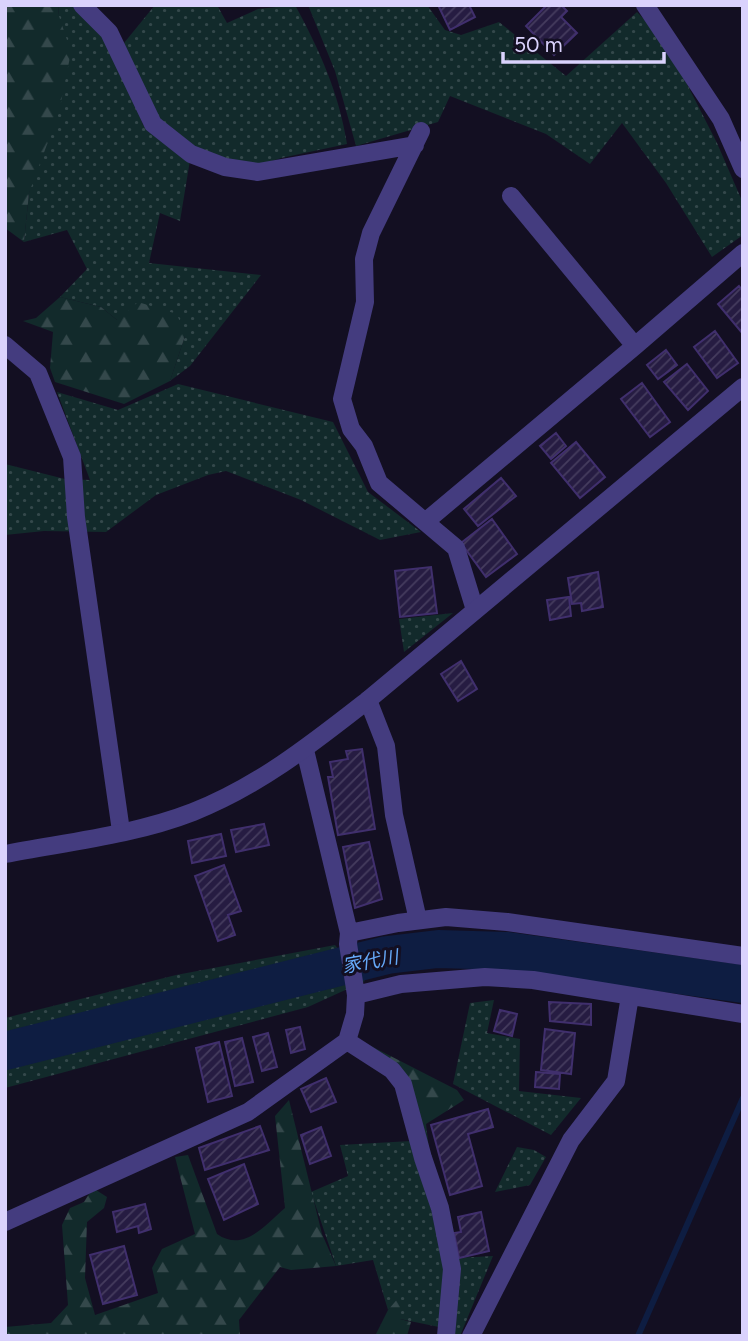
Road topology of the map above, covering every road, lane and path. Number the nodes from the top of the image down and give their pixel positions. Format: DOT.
graph roads {
  1 [pos="82,5"];
  2 [pos="645,5"];
  3 [pos="743,169"];
  4 [pos="511,196"];
  5 [pos="743,253"];
  6 [pos="5,345"];
  7 [pos="635,346"];
  8 [pos="743,387"];
  9 [pos="425,522"];
  10 [pos="475,610"];
  11 [pos="368,700"];
  12 [pos="305,750"];
  13 [pos="121,831"];
  14 [pos="5,854"];
  15 [pos="418,920"];
  16 [pos="348,939"];
  17 [pos="743,956"];
  18 [pos="355,987"];
  19 [pos="630,996"];
  20 [pos="743,1014"];
  21 [pos="347,1041"];
  22 [pos="5,1222"];
  23 [pos="446,1336"];
  24 [pos="471,1336"];
  1 -- 9 [label="street"];
  2 -- 3 [label="street"];
  4 -- 7 [label="street"];
  5 -- 7 [label="street"];
  6 -- 13 [label="street"];
  7 -- 9 [label="street"];
  8 -- 10 [label="street"];
  9 -- 10 [label="street"];
  10 -- 11 [label="street"];
  11 -- 12 [label="street"];
  11 -- 15 [label="street"];
  12 -- 13 [label="street"];
  12 -- 16 [label="street"];
  13 -- 14 [label="street"];
  15 -- 16 [label="street"];
  15 -- 17 [label="street"];
  16 -- 18 [label="street"];
  18 -- 19 [label="street"];
  18 -- 21 [label="street"];
  19 -- 20 [label="street"];
  19 -- 24 [label="street"];
  21 -- 22 [label="street"];
  21 -- 23 [label="street"];
}
